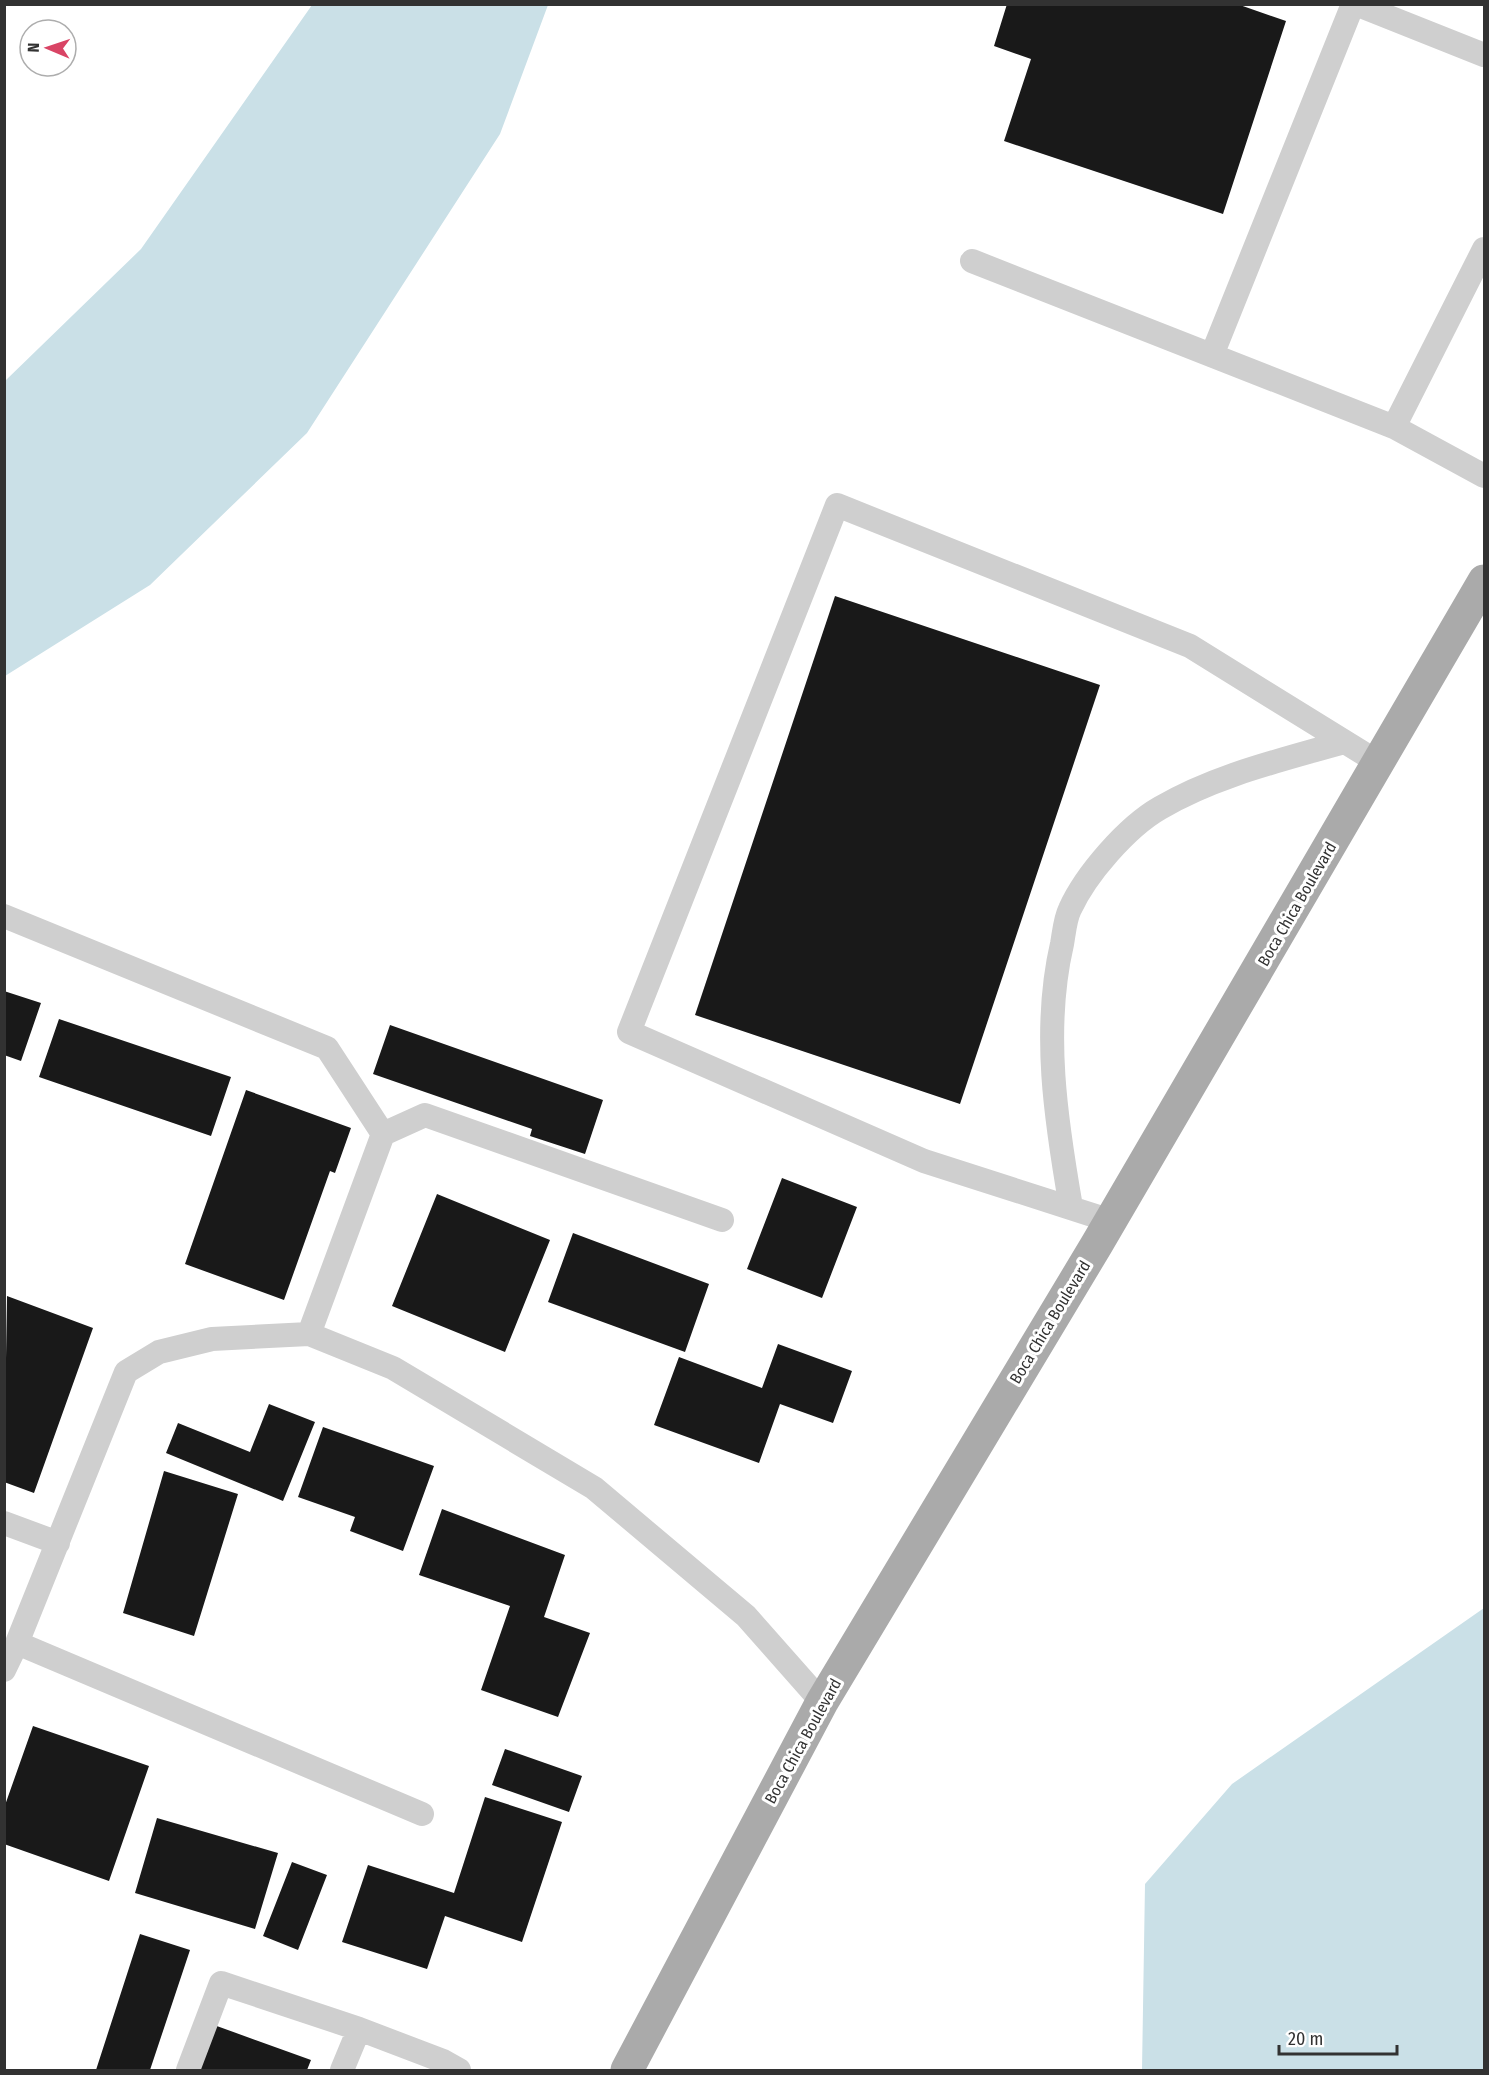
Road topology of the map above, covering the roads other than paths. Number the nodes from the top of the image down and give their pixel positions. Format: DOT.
graph roads {
  1 [pos="1354,4"];
  2 [pos="1485,55"];
  3 [pos="1485,249"];
  4 [pos="972,261"];
  5 [pos="1212,355"];
  6 [pos="1394,427"];
  7 [pos="1485,476"];
  8 [pos="1485,581"];
  9 [pos="1344,742"];
  10 [pos="1379,763"];
  11 [pos="4,916"];
  12 [pos="383,1134"];
  13 [pos="1071,1207"];
  14 [pos="722,1220"];
  15 [pos="1111,1221"];
  16 [pos="309,1334"];
  17 [pos="4,1523"];
  18 [pos="58,1543"];
  19 [pos="17,1643"];
  20 [pos="4,1670"];
  21 [pos="822,1702"];
  22 [pos="423,1815"];
  23 [pos="359,2029"];
  24 [pos="188,2070"];
  25 [pos="342,2070"];
  26 [pos="459,2070"];
  27 [pos="627,2070"];
  1 -- 2 [label="lane"];
  1 -- 5 [label="lane"];
  3 -- 6 [label="lane"];
  4 -- 5 [label="lane"];
  5 -- 6 [label="lane"];
  6 -- 7 [label="lane"];
  8 -- 10 [label="main road, Boca Chica Boulevard"];
  9 -- 10 [label="lane"];
  9 -- 13 [label="lane"];
  9 -- 13 [label="lane"];
  10 -- 15 [label="main road, Boca Chica Boulevard"];
  11 -- 12 [label="lane"];
  12 -- 14 [label="lane"];
  12 -- 16 [label="lane"];
  13 -- 15 [label="lane"];
  15 -- 21 [label="main road, Boca Chica Boulevard"];
  16 -- 18 [label="lane"];
  16 -- 21 [label="lane"];
  17 -- 18 [label="lane"];
  18 -- 19 [label="lane"];
  19 -- 20 [label="lane"];
  19 -- 22 [label="lane"];
  21 -- 27 [label="main road, Boca Chica Boulevard"];
  23 -- 24 [label="lane"];
  23 -- 25 [label="lane"];
  23 -- 26 [label="lane"];
}
